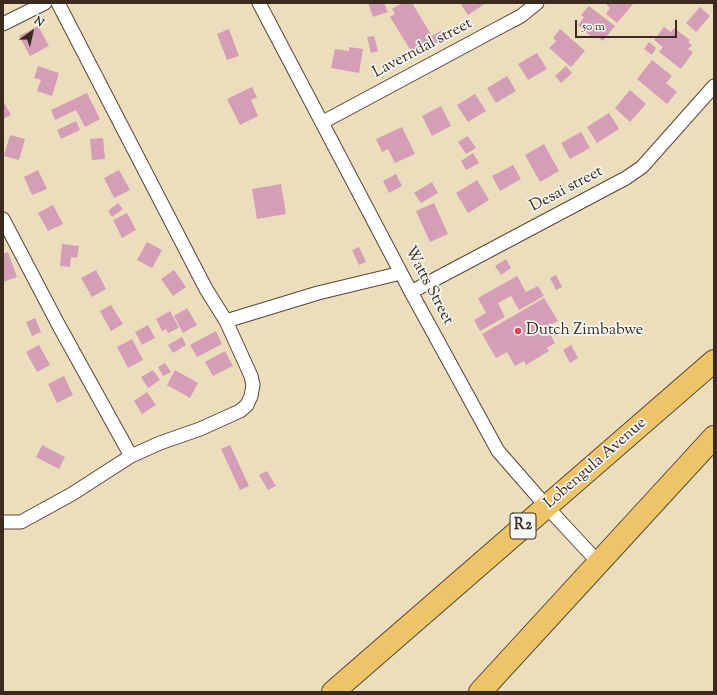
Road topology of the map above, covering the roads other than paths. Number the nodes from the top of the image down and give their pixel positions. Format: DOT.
graph roads {
  1 [pos="45,3"];
  2 [pos="58,3"];
  3 [pos="259,3"];
  4 [pos="537,3"];
  5 [pos="3,24"];
  6 [pos="714,86"];
  7 [pos="323,122"];
  8 [pos="3,219"];
  9 [pos="402,273"];
  10 [pos="411,292"];
  11 [pos="226,321"];
  12 [pos="714,361"];
  13 [pos="714,437"];
  14 [pos="130,456"];
  15 [pos="546,506"];
  16 [pos="3,522"];
  17 [pos="598,562"];
  18 [pos="332,692"];
  19 [pos="480,692"];
  1 -- 5 [label="street"];
  2 -- 11 [label="street"];
  3 -- 7 [label="street, Watts Street"];
  4 -- 7 [label="street, Laverndal street"];
  6 -- 10 [label="street, Desai street"];
  7 -- 9 [label="street, Watts Street"];
  8 -- 14 [label="street"];
  9 -- 10 [label="street, Watts Street"];
  9 -- 11 [label="street"];
  10 -- 15 [label="street, Watts Street"];
  11 -- 14 [label="street"];
  12 -- 15 [label="highway, Lobengula Avenue / R2"];
  13 -- 17 [label="highway"];
  14 -- 16 [label="street"];
  15 -- 17 [label="street, Watts Street"];
  15 -- 18 [label="highway, Lobengula Avenue / R2"];
  17 -- 19 [label="highway"];
}
